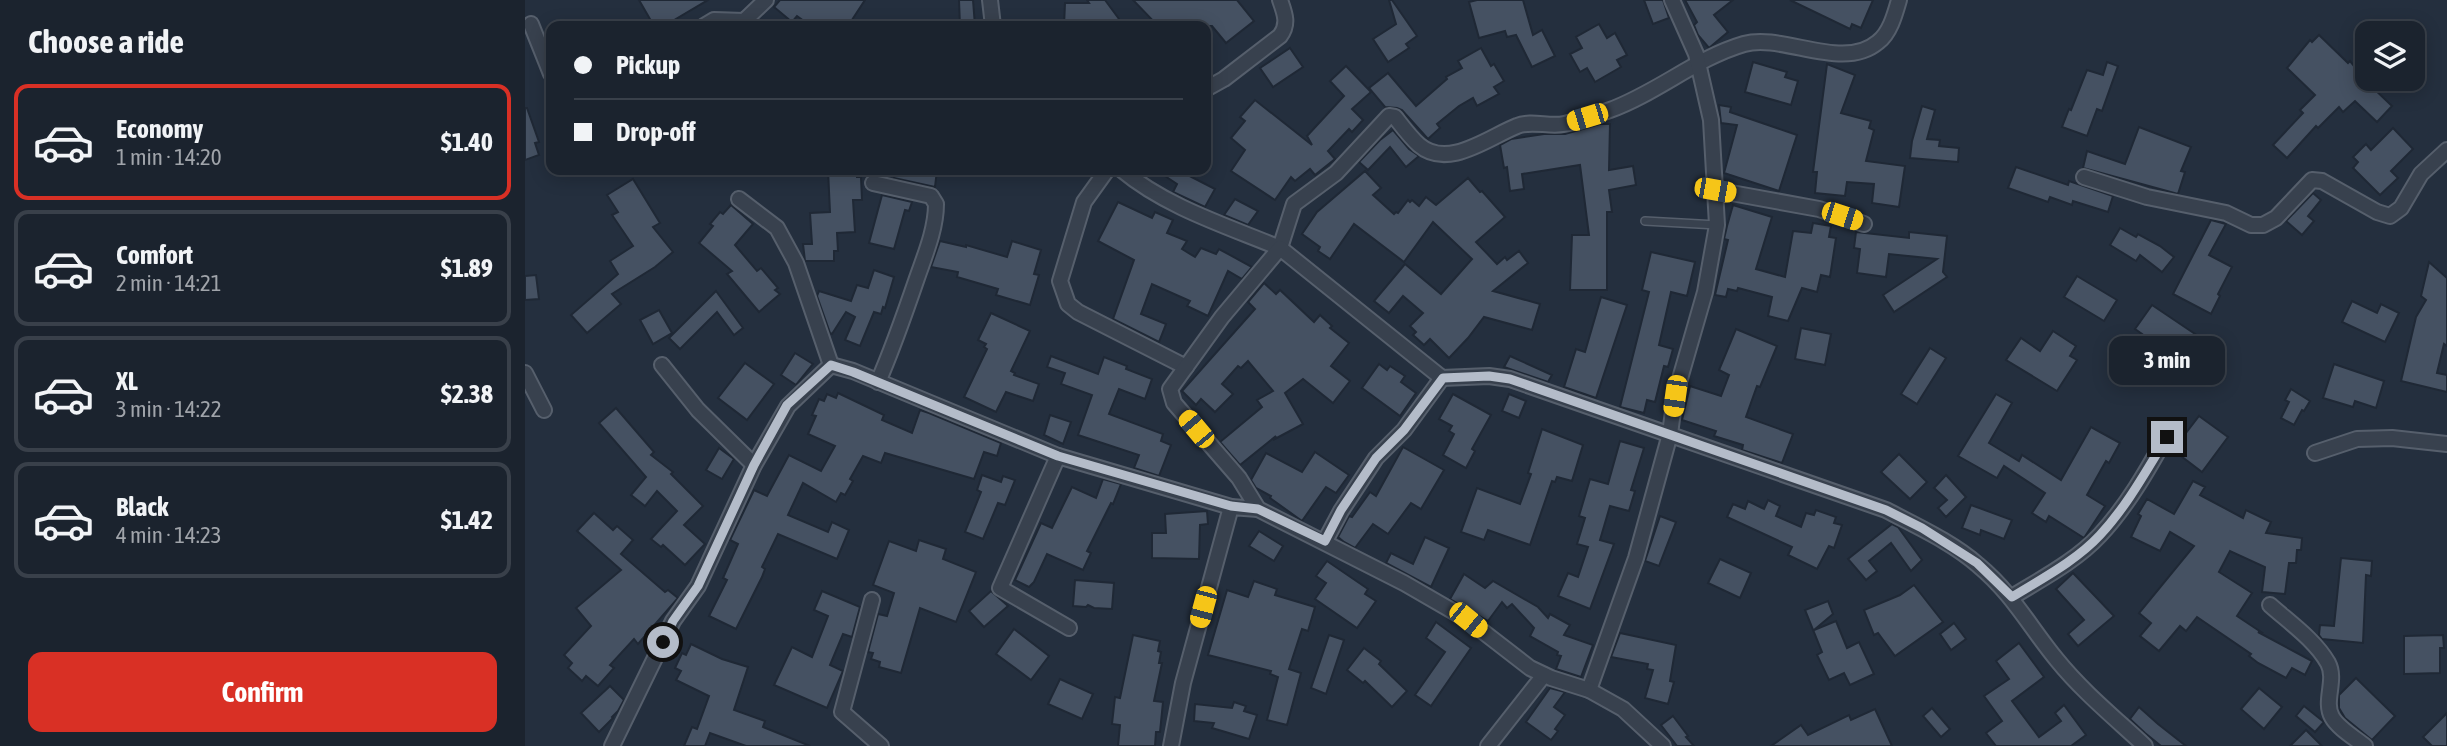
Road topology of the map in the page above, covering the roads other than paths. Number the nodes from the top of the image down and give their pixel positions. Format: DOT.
graph roads {
  1 [pos="766,0"];
  2 [pos="990,0"];
  3 [pos="1280,0"];
  4 [pos="1672,0"];
  5 [pos="1899,0"];
  6 [pos="712,21"];
  7 [pos="744,21"];
  8 [pos="744,21"];
  9 [pos="992,21"];
  10 [pos="531,24"];
  11 [pos="546,62"];
  12 [pos="1698,64"];
  13 [pos="1211,86"];
  14 [pos="2447,150"];
  15 [pos="1103,175"];
  16 [pos="1128,175"];
  17 [pos="2084,177"];
  18 [pos="873,183"];
  19 [pos="1715,190"];
  20 [pos="739,199"];
  21 [pos="1644,221"];
  22 [pos="1864,224"];
  23 [pos="1717,225"];
  24 [pos="1280,248"];
  25 [pos="662,365"];
  26 [pos="831,365"];
  27 [pos="1186,367"];
  28 [pos="525,373"];
  29 [pos="1443,378"];
  30 [pos="878,382"];
  31 [pos="544,410"];
  32 [pos="1670,434"];
  33 [pos="2167,437"];
  34 [pos="2447,444"];
  35 [pos="2315,453"];
  36 [pos="1058,456"];
  37 [pos="754,465"];
  38 [pos="1231,506"];
  39 [pos="1258,509"];
  40 [pos="1325,541"];
  41 [pos="2012,597"];
  42 [pos="872,600"];
  43 [pos="2270,605"];
  44 [pos="1069,628"];
  45 [pos="1544,675"];
  46 [pos="1589,690"];
  47 [pos="612,746"];
  48 [pos="881,746"];
  49 [pos="1171,746"];
  50 [pos="1488,746"];
  51 [pos="1663,746"];
  52 [pos="2145,746"];
  53 [pos="2365,746"];
  1 -- 7 [label="street"];
  2 -- 9 [label="street"];
  3 -- 13 [label="street"];
  4 -- 12 [label="street"];
  5 -- 12 [label="street"];
  6 -- 8 [label="street"];
  10 -- 11 [label="street"];
  12 -- 19 [label="street"];
  12 -- 24 [label="street"];
  14 -- 17 [label="street"];
  15 -- 27 [label="street"];
  16 -- 24 [label="street"];
  18 -- 30 [label="street"];
  19 -- 22 [label="street"];
  19 -- 23 [label="street"];
  20 -- 26 [label="street"];
  21 -- 23 [label="lane"];
  23 -- 32 [label="street"];
  24 -- 27 [label="street"];
  24 -- 29 [label="street"];
  25 -- 37 [label="street"];
  26 -- 30 [label="street"];
  26 -- 37 [label="street"];
  27 -- 39 [label="street"];
  28 -- 31 [label="street"];
  29 -- 32 [label="street"];
  29 -- 40 [label="street"];
  30 -- 36 [label="street"];
  32 -- 41 [label="street"];
  32 -- 46 [label="street"];
  33 -- 41 [label="street"];
  34 -- 35 [label="street"];
  36 -- 38 [label="street"];
  36 -- 44 [label="street"];
  37 -- 47 [label="street"];
  38 -- 39 [label="street"];
  38 -- 49 [label="street"];
  39 -- 40 [label="street"];
  40 -- 45 [label="street"];
  41 -- 52 [label="street"];
  42 -- 48 [label="street"];
  43 -- 53 [label="street"];
  45 -- 46 [label="street"];
  45 -- 50 [label="street"];
  46 -- 51 [label="street"];
}
